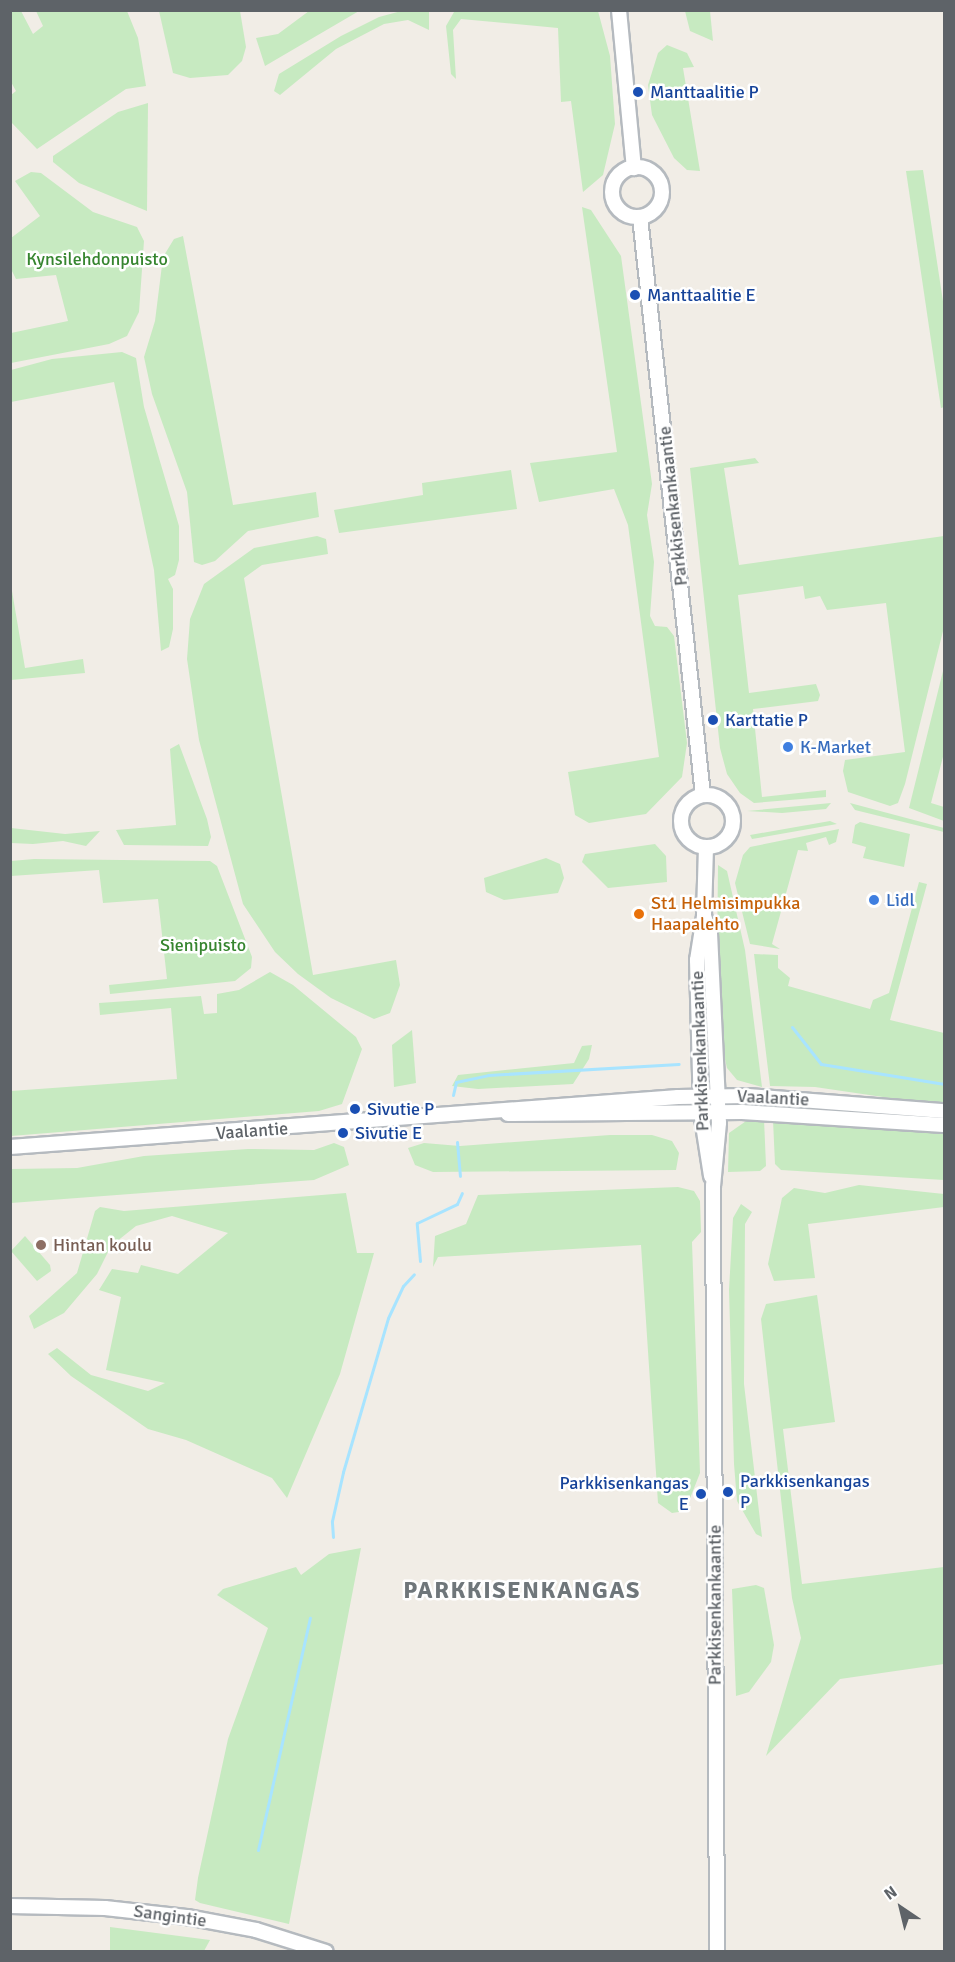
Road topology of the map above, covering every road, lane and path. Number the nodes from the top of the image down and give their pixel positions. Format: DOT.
graph roads {
  1 [pos="618,10"];
  2 [pos="634,168"];
  3 [pos="640,217"];
  4 [pos="703,795"];
  5 [pos="706,847"];
  6 [pos="704,916"];
  7 [pos="700,1096"];
  8 [pos="718,1096"];
  9 [pos="945,1111"];
  10 [pos="494,1112"];
  11 [pos="700,1112"];
  12 [pos="718,1112"];
  13 [pos="945,1125"];
  14 [pos="10,1147"];
  15 [pos="713,1186"];
  16 [pos="10,1905"];
  17 [pos="326,1952"];
  18 [pos="717,1952"];
  1 -- 2 [label="main road"];
  2 -- 3 [label="main road"];
  2 -- 3 [label="main road"];
  3 -- 4 [label="main road, Parkkisenkankaantie"];
  4 -- 5 [label="main road"];
  4 -- 5 [label="main road"];
  5 -- 6 [label="main road, Parkkisenkankaantie"];
  6 -- 7 [label="main road, Parkkisenkankaantie"];
  6 -- 8 [label="main road, Parkkisenkankaantie"];
  7 -- 8 [label="main road, Vaalantie"];
  7 -- 10 [label="main road, Vaalantie"];
  7 -- 11 [label="main road, Parkkisenkankaantie"];
  8 -- 9 [label="main road, Vaalantie"];
  8 -- 12 [label="main road, Parkkisenkankaantie"];
  10 -- 11 [label="main road, Vaalantie"];
  10 -- 14 [label="main road, Vaalantie"];
  11 -- 12 [label="main road, Vaalantie"];
  11 -- 15 [label="main road, Parkkisenkankaantie"];
  12 -- 13 [label="main road, Vaalantie"];
  12 -- 15 [label="main road, Parkkisenkankaantie"];
  15 -- 18 [label="main road, Parkkisenkankaantie"];
  16 -- 17 [label="main road, Sangintie"];
}
